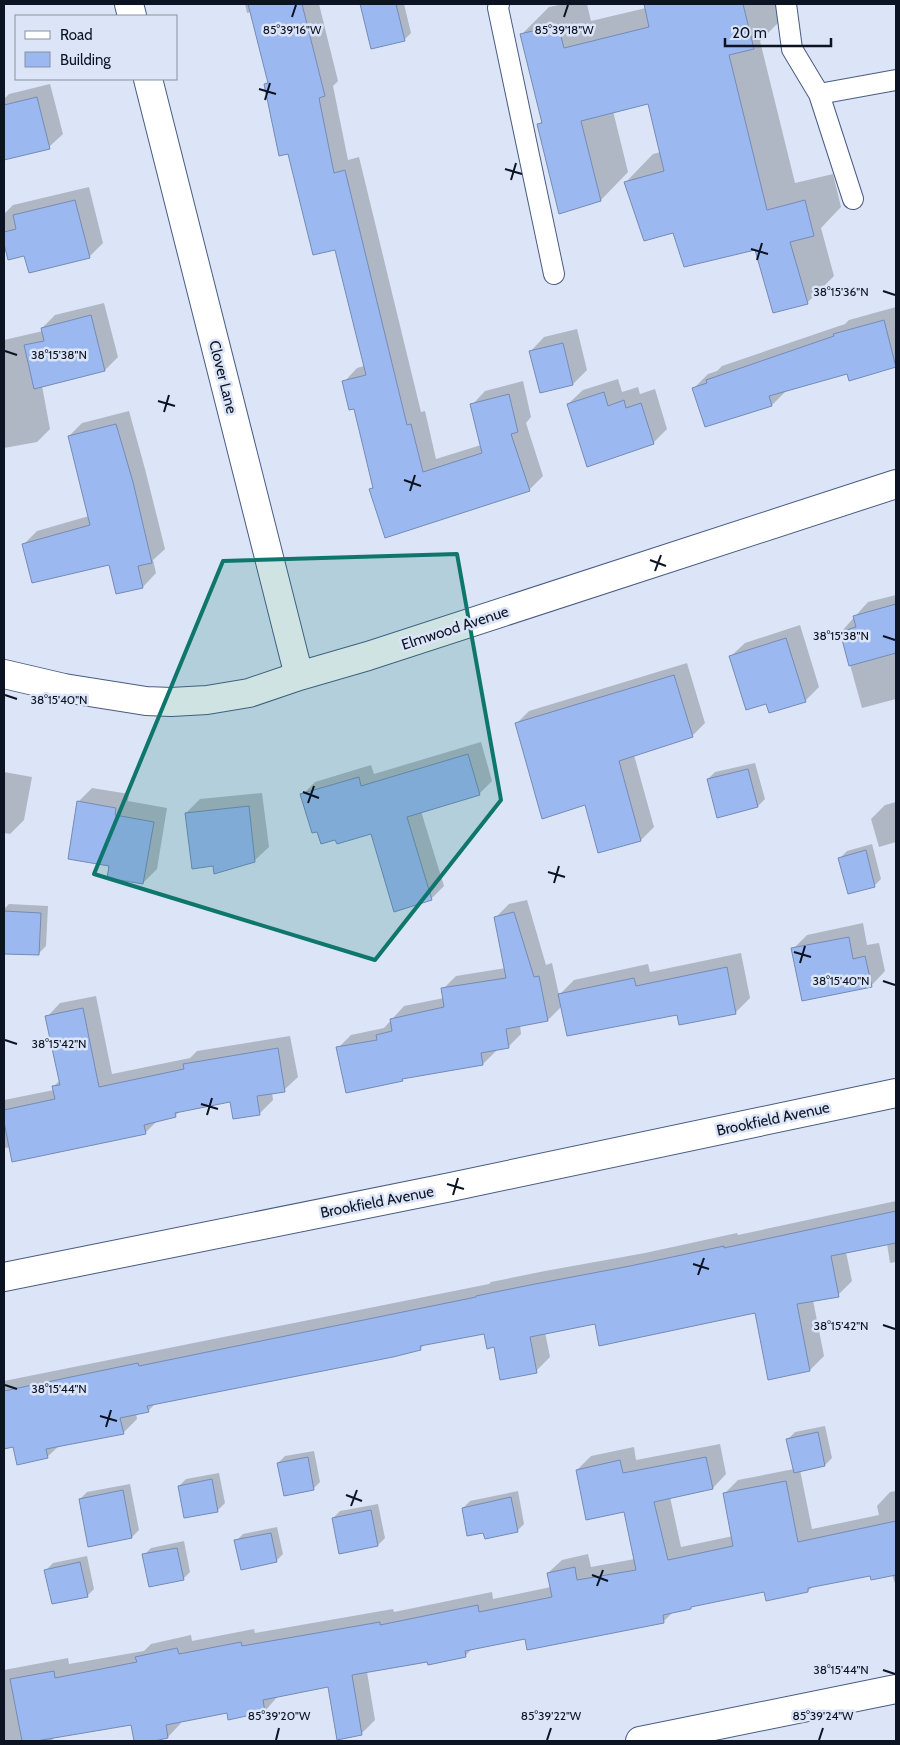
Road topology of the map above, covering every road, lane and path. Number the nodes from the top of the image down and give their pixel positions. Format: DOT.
graph roads {
  1 [pos="498,4"];
  2 [pos="786,4"];
  3 [pos="148,80"];
  4 [pos="896,80"];
  5 [pos="819,94"];
  6 [pos="853,199"];
  7 [pos="554,274"];
  8 [pos="896,484"];
  9 [pos="4,674"];
  10 [pos="299,676"];
  11 [pos="896,1093"];
  12 [pos="4,1278"];
  13 [pos="896,1689"];
  14 [pos="640,1741"];
  1 -- 7 [label="lane"];
  2 -- 5 [label="lane"];
  3 -- 10 [label="street, Clover Lane"];
  4 -- 5 [label="lane"];
  5 -- 6 [label="lane"];
  8 -- 10 [label="street, Elmwood Avenue"];
  9 -- 10 [label="street, Elmwood Avenue"];
  11 -- 12 [label="street, Brookfield Avenue"];
  13 -- 14 [label="street"];
}
